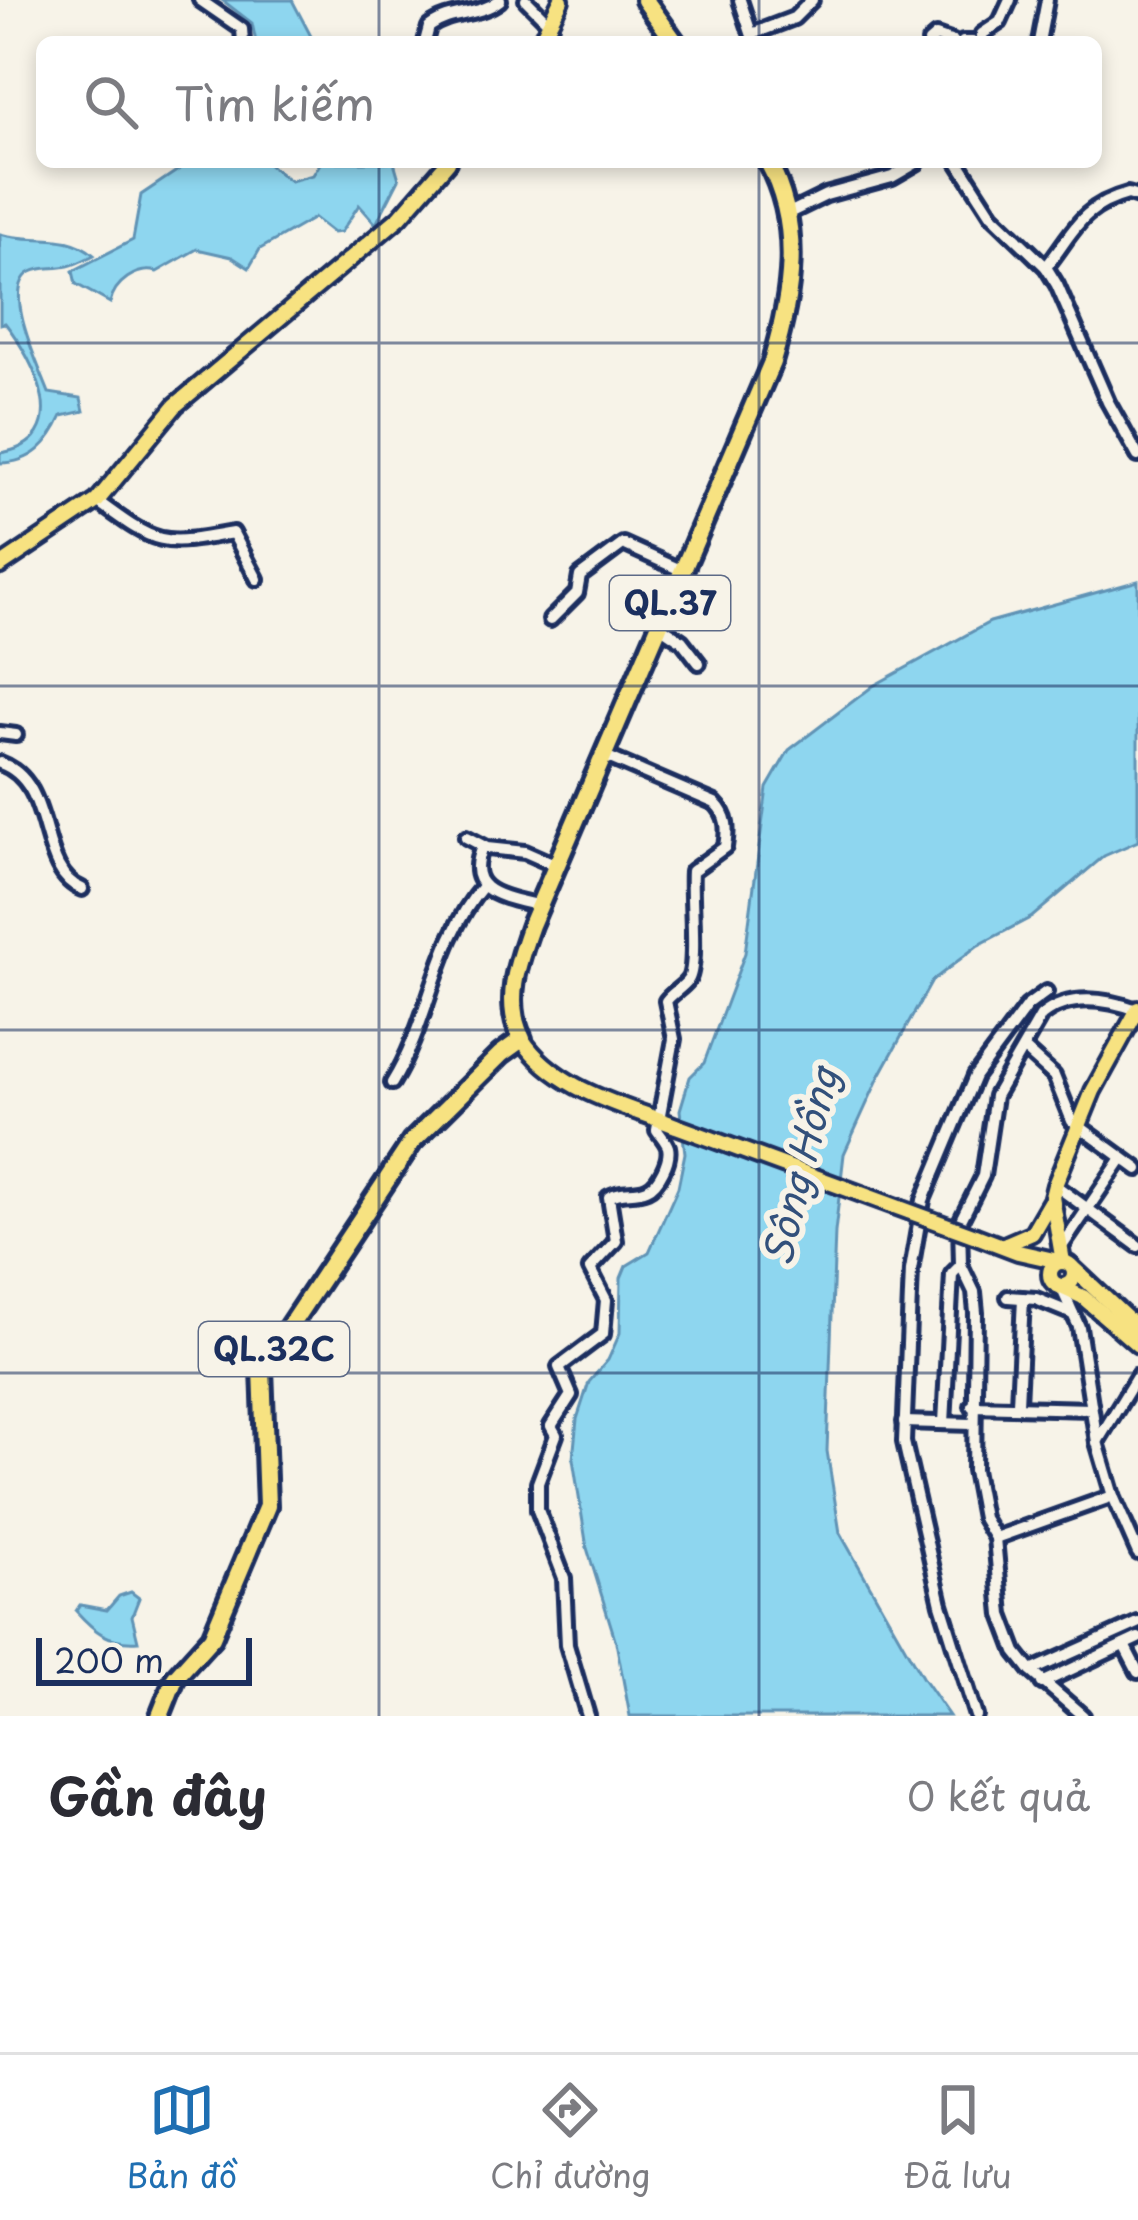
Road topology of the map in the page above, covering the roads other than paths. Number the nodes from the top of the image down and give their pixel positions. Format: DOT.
graph roads {
  1 [pos="200,0"];
  2 [pos="500,0"];
  3 [pos="526,0"];
  4 [pos="561,0"];
  5 [pos="645,0"];
  6 [pos="740,0"];
  7 [pos="812,0"];
  8 [pos="1010,0"];
  9 [pos="1047,0"];
  10 [pos="551,25"];
  11 [pos="243,36"];
  12 [pos="427,36"];
  13 [pos="544,36"];
  14 [pos="671,36"];
  15 [pos="752,36"];
  16 [pos="757,36"];
  17 [pos="982,36"];
  18 [pos="1040,36"];
  19 [pos="443,168"];
  20 [pos="770,168"];
  21 [pos="908,168"];
  22 [pos="962,168"];
  23 [pos="1138,197"];
  24 [pos="788,214"];
  25 [pos="1046,267"];
  26 [pos="1138,456"];
  27 [pos="97,502"];
  28 [pos="0,566"];
  29 [pos="683,571"];
  30 [pos="257,579"];
  31 [pos="550,620"];
  32 [pos="660,626"];
  33 [pos="699,663"];
  34 [pos="0,734"];
  35 [pos="16,735"];
  36 [pos="603,754"];
  37 [pos="0,763"];
  38 [pos="466,836"];
  39 [pos="482,847"];
  40 [pos="557,866"];
  41 [pos="483,886"];
  42 [pos="82,889"];
  43 [pos="539,906"];
  44 [pos="1046,992"];
  45 [pos="1138,1010"];
  46 [pos="522,1039"];
  47 [pos="1023,1048"];
  48 [pos="392,1083"];
  49 [pos="658,1119"];
  50 [pos="1078,1125"];
  51 [pos="1122,1158"];
  52 [pos="1138,1169"];
  53 [pos="1054,1191"];
  54 [pos="1088,1209"];
  55 [pos="1000,1245"];
  56 [pos="1138,1246"];
  57 [pos="1018,1252"];
  58 [pos="1065,1259"];
  59 [pos="961,1265"];
  60 [pos="1056,1284"];
  61 [pos="1008,1297"];
  62 [pos="1023,1298"];
  63 [pos="1073,1314"];
  64 [pos="1107,1315"];
  65 [pos="1079,1327"];
  66 [pos="1138,1329"];
  67 [pos="1138,1345"];
  68 [pos="1138,1375"];
  69 [pos="1018,1404"];
  70 [pos="972,1406"];
  71 [pos="1091,1409"];
  72 [pos="904,1422"];
  73 [pos="944,1423"];
  74 [pos="972,1424"];
  75 [pos="1097,1442"];
  76 [pos="1113,1496"];
  77 [pos="995,1538"];
  78 [pos="1138,1553"];
  79 [pos="1138,1623"];
  80 [pos="1138,1638"];
  81 [pos="1124,1645"];
  82 [pos="1031,1671"];
  83 [pos="1138,1672"];
  84 [pos="1042,1683"];
  85 [pos="1075,1714"];
  86 [pos="160,1716"];
  87 [pos="588,1716"];
  88 [pos="976,1716"];
  1 -- 11 [label="street"];
  2 -- 12 [label="street"];
  3 -- 10 [label="street"];
  4 -- 10 [label="main road"];
  5 -- 14 [label="highway"];
  6 -- 15 [label="street"];
  7 -- 16 [label="street"];
  8 -- 17 [label="street"];
  9 -- 18 [label="street"];
  10 -- 13 [label="main road"];
  19 -- 27 [label="main road"];
  20 -- 24 [label="highway, QL.37"];
  21 -- 24 [label="street"];
  22 -- 25 [label="street"];
  23 -- 25 [label="street"];
  24 -- 29 [label="highway, QL.37"];
  25 -- 26 [label="street"];
  27 -- 28 [label="main road"];
  27 -- 30 [label="street"];
  29 -- 31 [label="street"];
  29 -- 32 [label="highway, QL.37"];
  32 -- 33 [label="street"];
  32 -- 36 [label="highway, QL.37"];
  34 -- 35 [label="street"];
  36 -- 40 [label="highway, QL.37"];
  36 -- 49 [label="street"];
  37 -- 42 [label="street"];
  38 -- 39 [label="street"];
  39 -- 40 [label="street"];
  39 -- 41 [label="street"];
  40 -- 43 [label="highway, QL.37"];
  41 -- 43 [label="street"];
  41 -- 48 [label="street"];
  43 -- 46 [label="highway, QL.37"];
  44 -- 72 [label="street"];
  45 -- 47 [label="street"];
  45 -- 50 [label="main road"];
  46 -- 49 [label="main road"];
  46 -- 86 [label="highway, QL.32C"];
  47 -- 50 [label="street"];
  47 -- 59 [label="street"];
  49 -- 55 [label="main road, bridge"];
  49 -- 87 [label="street"];
  50 -- 51 [label="street"];
  50 -- 53 [label="main road"];
  51 -- 52 [label="street"];
  51 -- 54 [label="street"];
  53 -- 54 [label="street"];
  53 -- 55 [label="main road"];
  53 -- 58 [label="main road"];
  54 -- 56 [label="street"];
  54 -- 58 [label="street"];
  55 -- 57 [label="main road"];
  57 -- 58 [label="main road"];
  57 -- 60 [label="main road"];
  58 -- 60 [label="main road"];
  58 -- 66 [label="main road"];
  59 -- 70 [label="street"];
  59 -- 73 [label="street"];
  60 -- 63 [label="street"];
  60 -- 64 [label="main road"];
  61 -- 62 [label="street"];
  62 -- 63 [label="street"];
  62 -- 69 [label="street"];
  63 -- 65 [label="street"];
  64 -- 65 [label="street"];
  64 -- 67 [label="main road"];
  65 -- 71 [label="street"];
  68 -- 75 [label="street"];
  69 -- 70 [label="street"];
  69 -- 71 [label="street"];
  70 -- 74 [label="street"];
  71 -- 75 [label="street"];
  72 -- 73 [label="street"];
  72 -- 88 [label="street"];
  73 -- 74 [label="street"];
  74 -- 77 [label="street"];
  75 -- 76 [label="street"];
  76 -- 77 [label="street"];
  76 -- 78 [label="street"];
  77 -- 82 [label="street"];
  79 -- 82 [label="street"];
  80 -- 81 [label="street"];
  81 -- 83 [label="street"];
  81 -- 84 [label="street"];
  82 -- 84 [label="street"];
  84 -- 85 [label="street"];
}
